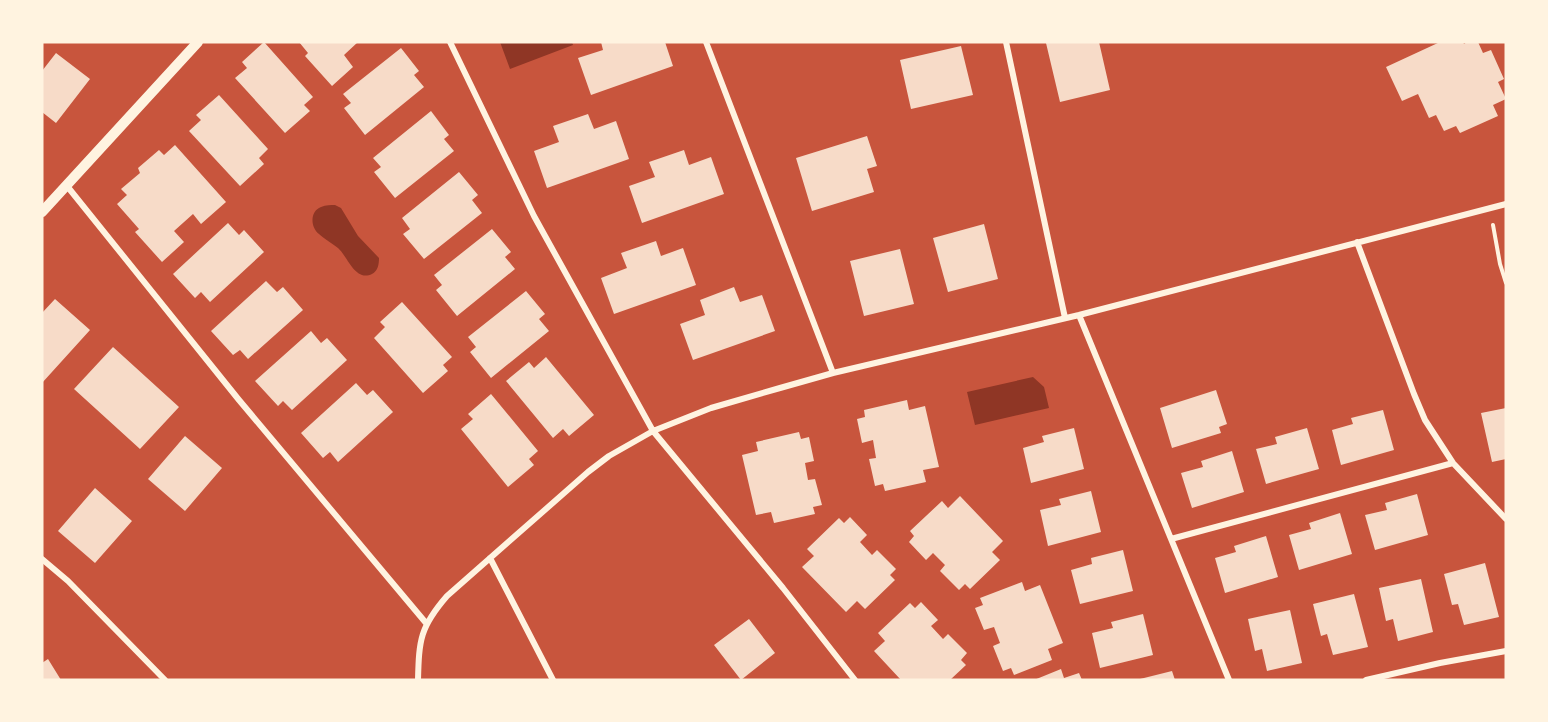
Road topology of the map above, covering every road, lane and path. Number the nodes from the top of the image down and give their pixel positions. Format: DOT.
graph roads {
  1 [pos="198,42"];
  2 [pos="450,42"];
  3 [pos="706,42"];
  4 [pos="1006,42"];
  5 [pos="67,186"];
  6 [pos="1506,204"];
  7 [pos="1490,208"];
  8 [pos="42,212"];
  9 [pos="1357,242"];
  10 [pos="1506,283"];
  11 [pos="1079,315"];
  12 [pos="1065,318"];
  13 [pos="833,373"];
  14 [pos="653,430"];
  15 [pos="1453,463"];
  16 [pos="1506,519"];
  17 [pos="1171,539"];
  18 [pos="42,558"];
  19 [pos="490,558"];
  20 [pos="426,623"];
  21 [pos="1506,651"];
  22 [pos="165,680"];
  23 [pos="418,680"];
  24 [pos="553,680"];
  25 [pos="855,680"];
  26 [pos="1229,680"];
  27 [pos="1366,680"];
  1 -- 5 [label="street"];
  2 -- 14 [label="street"];
  3 -- 13 [label="street"];
  4 -- 12 [label="street"];
  5 -- 8 [label="street"];
  5 -- 20 [label="street"];
  6 -- 7 [label="street"];
  7 -- 9 [label="street"];
  7 -- 10 [label="path"];
  9 -- 11 [label="street"];
  9 -- 15 [label="street"];
  11 -- 12 [label="street"];
  11 -- 17 [label="street"];
  12 -- 13 [label="street"];
  13 -- 14 [label="street"];
  14 -- 19 [label="street"];
  14 -- 25 [label="street"];
  15 -- 16 [label="street"];
  15 -- 17 [label="street"];
  17 -- 26 [label="street"];
  18 -- 22 [label="street"];
  19 -- 20 [label="street"];
  19 -- 24 [label="street"];
  20 -- 23 [label="street"];
  21 -- 27 [label="street"];
}
